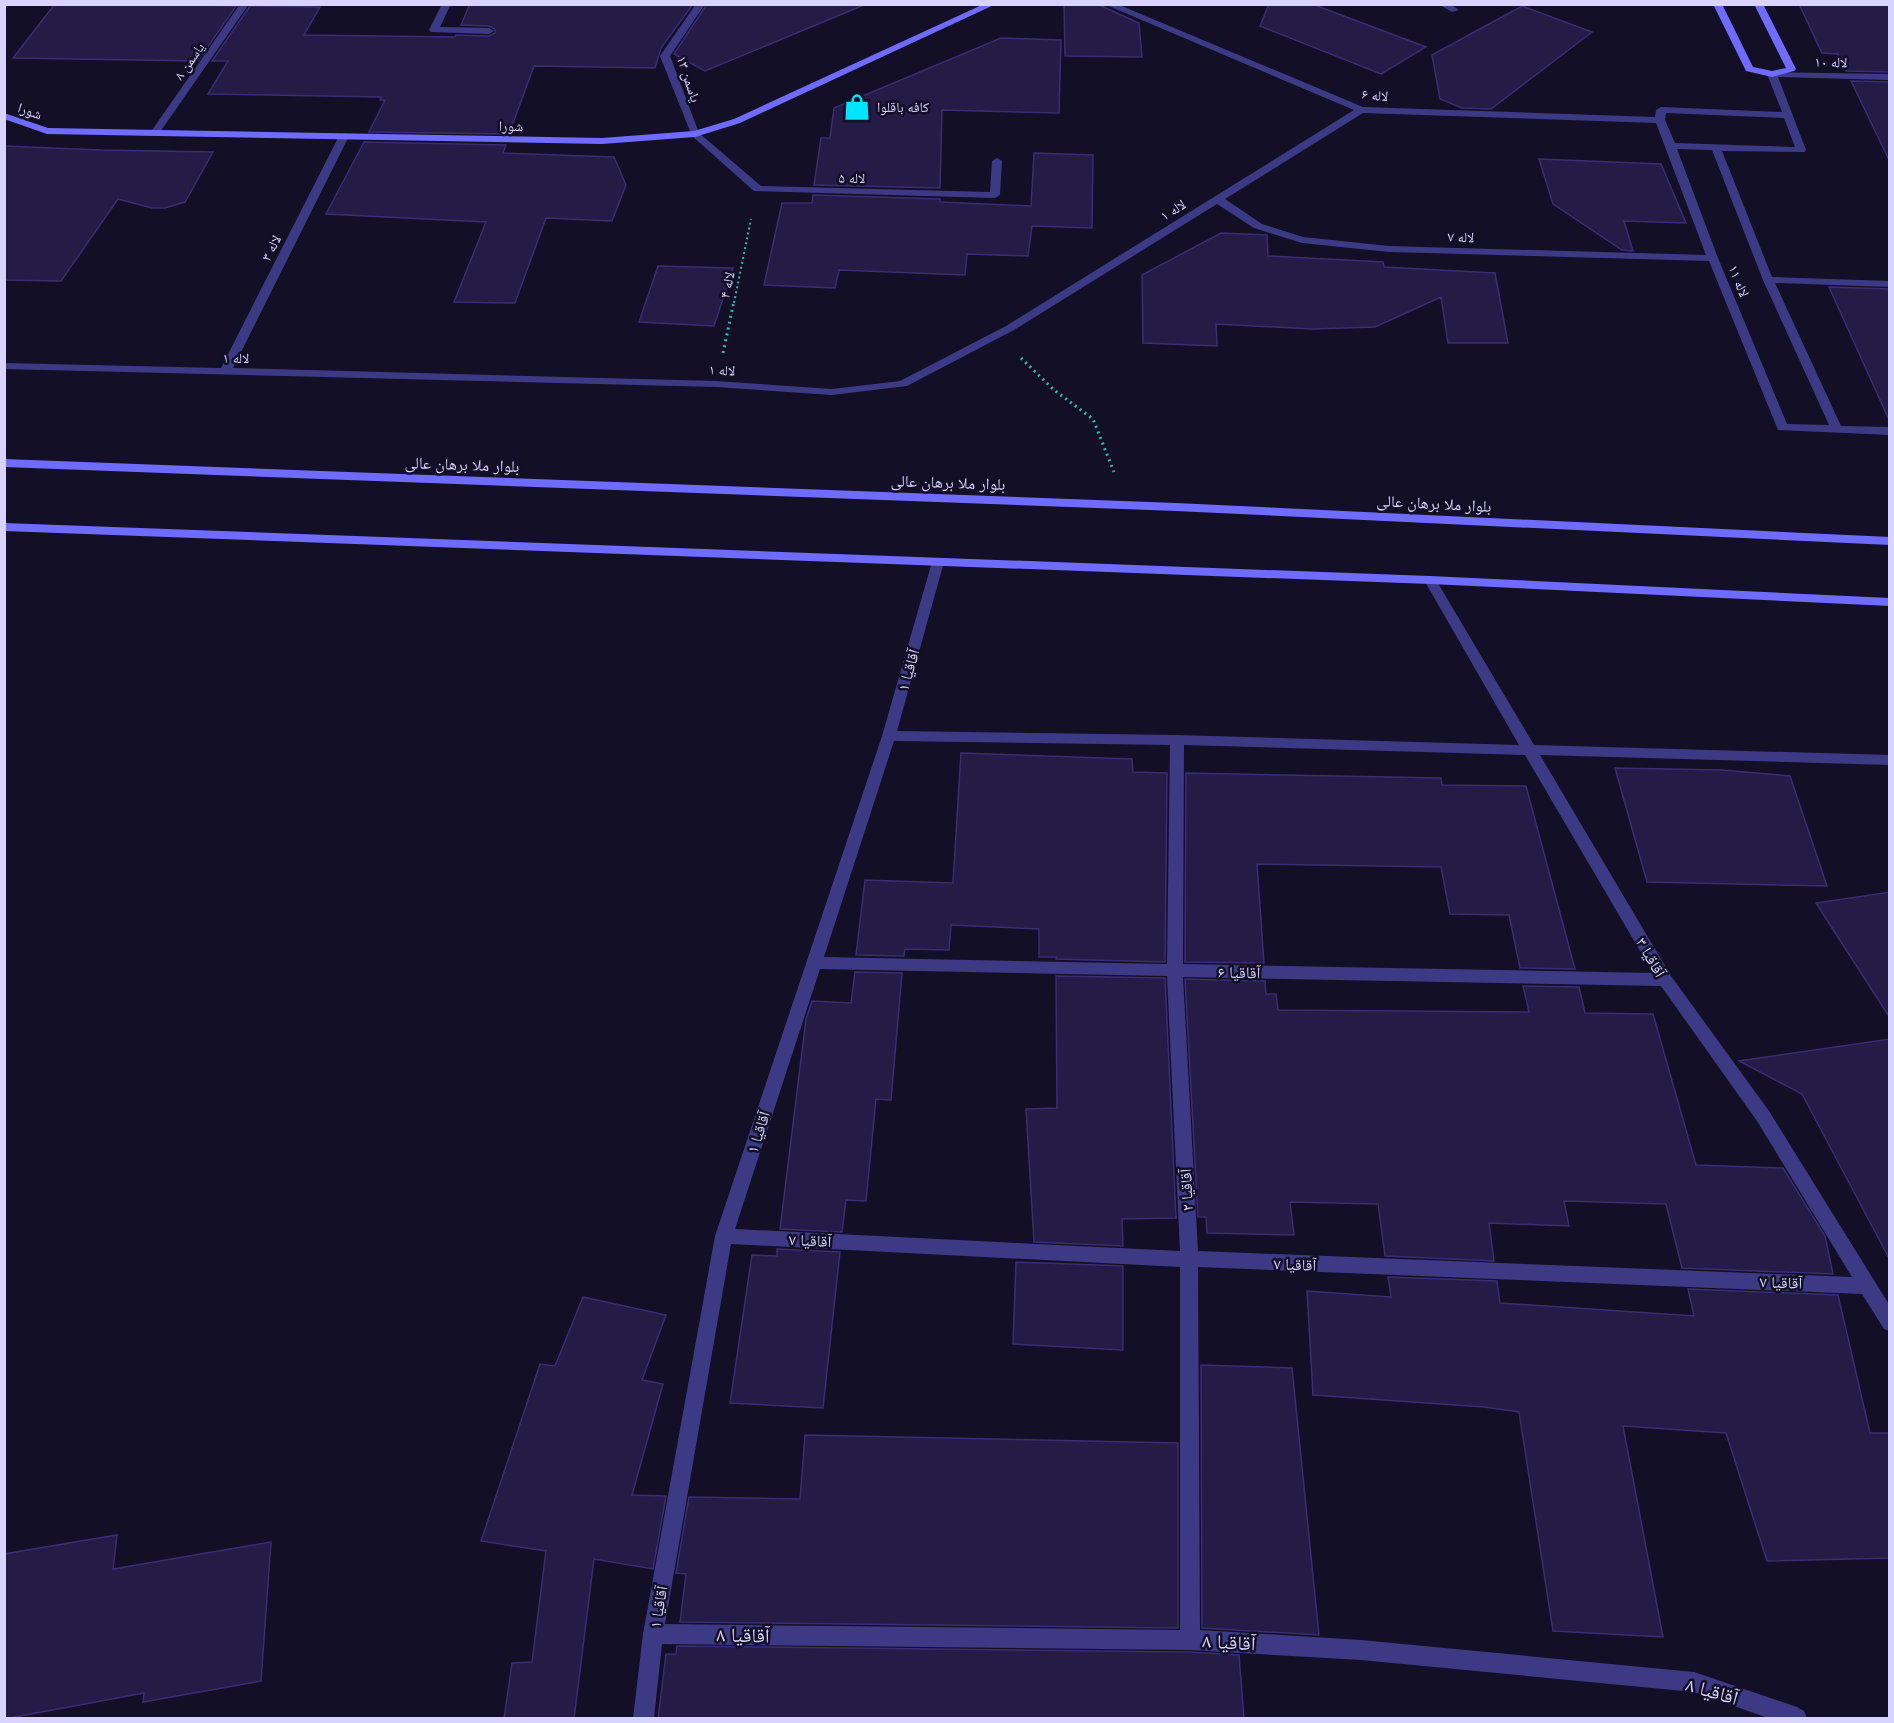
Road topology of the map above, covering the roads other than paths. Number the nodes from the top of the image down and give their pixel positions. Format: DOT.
graph roads {
  1 [pos="245,4"];
  2 [pos="447,4"];
  3 [pos="701,4"];
  4 [pos="992,4"];
  5 [pos="1108,4"];
  6 [pos="1442,4"];
  7 [pos="1718,4"];
  8 [pos="1758,4"];
  9 [pos="1455,10"];
  10 [pos="489,31"];
  11 [pos="1772,74"];
  12 [pos="1890,77"];
  13 [pos="1361,110"];
  14 [pos="1788,115"];
  15 [pos="4,116"];
  16 [pos="1660,120"];
  17 [pos="155,133"];
  18 [pos="695,134"];
  19 [pos="344,136"];
  20 [pos="1671,146"];
  21 [pos="1716,148"];
  22 [pos="997,161"];
  23 [pos="1219,200"];
  24 [pos="1713,258"];
  25 [pos="1768,280"];
  26 [pos="1890,284"];
  27 [pos="4,366"];
  28 [pos="225,372"];
  29 [pos="1837,430"];
  30 [pos="1890,431"];
  31 [pos="4,464"];
  32 [pos="4,527"];
  33 [pos="1890,541"];
  34 [pos="938,562"];
  35 [pos="1430,580"];
  36 [pos="1890,602"];
  37 [pos="889,736"];
  38 [pos="1177,740"];
  39 [pos="1530,750"];
  40 [pos="1890,760"];
  41 [pos="814,963"];
  42 [pos="1175,971"];
  43 [pos="1665,980"];
  44 [pos="724,1236"];
  45 [pos="1189,1259"];
  46 [pos="1866,1286"];
  47 [pos="1890,1323"];
  48 [pos="653,1634"];
  49 [pos="1190,1640"];
  50 [pos="643,1719"];
  51 [pos="1797,1719"];
  1 -- 17 [label="street, یاسمن ۸"];
  2 -- 10 [label="street"];
  3 -- 18 [label="street, یاسمن ۱۳"];
  4 -- 18 [label="main road, شورا"];
  5 -- 13 [label="street, لاله ۶"];
  6 -- 9 [label="street"];
  7 -- 11 [label="main road"];
  8 -- 11 [label="main road"];
  11 -- 12 [label="street, لاله ۱۰"];
  11 -- 14 [label="street"];
  13 -- 16 [label="street, لاله ۶"];
  13 -- 23 [label="street, لاله ۱"];
  14 -- 16 [label="street"];
  14 -- 21 [label="street"];
  15 -- 17 [label="main road, شورا"];
  16 -- 20 [label="street, لاله ۱۱"];
  17 -- 19 [label="main road, شورا"];
  18 -- 19 [label="main road, شورا"];
  18 -- 22 [label="street, لاله ۵"];
  19 -- 28 [label="street, لاله ۳"];
  20 -- 21 [label="street"];
  20 -- 24 [label="street, لاله ۱۱"];
  21 -- 25 [label="street, لاله ۱۱"];
  23 -- 24 [label="street, لاله ۷"];
  23 -- 28 [label="street, لاله ۱"];
  24 -- 29 [label="street, لاله ۱۱"];
  25 -- 26 [label="street, لاله ۱۱"];
  25 -- 29 [label="street, لاله ۱۱"];
  27 -- 28 [label="street, لاله ۱"];
  29 -- 30 [label="street"];
  31 -- 33 [label="main road, بلوار ملا برهان عالی"];
  32 -- 34 [label="main road"];
  34 -- 35 [label="main road"];
  34 -- 37 [label="street, آقاقیا ۱"];
  35 -- 36 [label="main road"];
  35 -- 39 [label="street, آقاقیا ۳"];
  37 -- 38 [label="street"];
  37 -- 41 [label="street, آقاقیا ۱"];
  38 -- 39 [label="street"];
  38 -- 42 [label="street, آقاقیا ۲"];
  39 -- 40 [label="street"];
  39 -- 43 [label="street, آقاقیا ۳"];
  41 -- 42 [label="street, آقاقیا ۶"];
  41 -- 44 [label="street, آقاقیا ۱"];
  42 -- 43 [label="street, آقاقیا ۶"];
  42 -- 45 [label="street, آقاقیا ۲"];
  43 -- 46 [label="street, آقاقیا ۳"];
  44 -- 45 [label="street, آقاقیا ۷"];
  44 -- 48 [label="street, آقاقیا ۱"];
  45 -- 46 [label="street, آقاقیا ۷"];
  45 -- 49 [label="street, آقاقیا ۲"];
  46 -- 47 [label="street, آقاقیا ۳"];
  48 -- 49 [label="street, آقاقیا ۸"];
  48 -- 50 [label="street, آقاقیا ۱"];
  49 -- 51 [label="street, آقاقیا ۸"];
}
